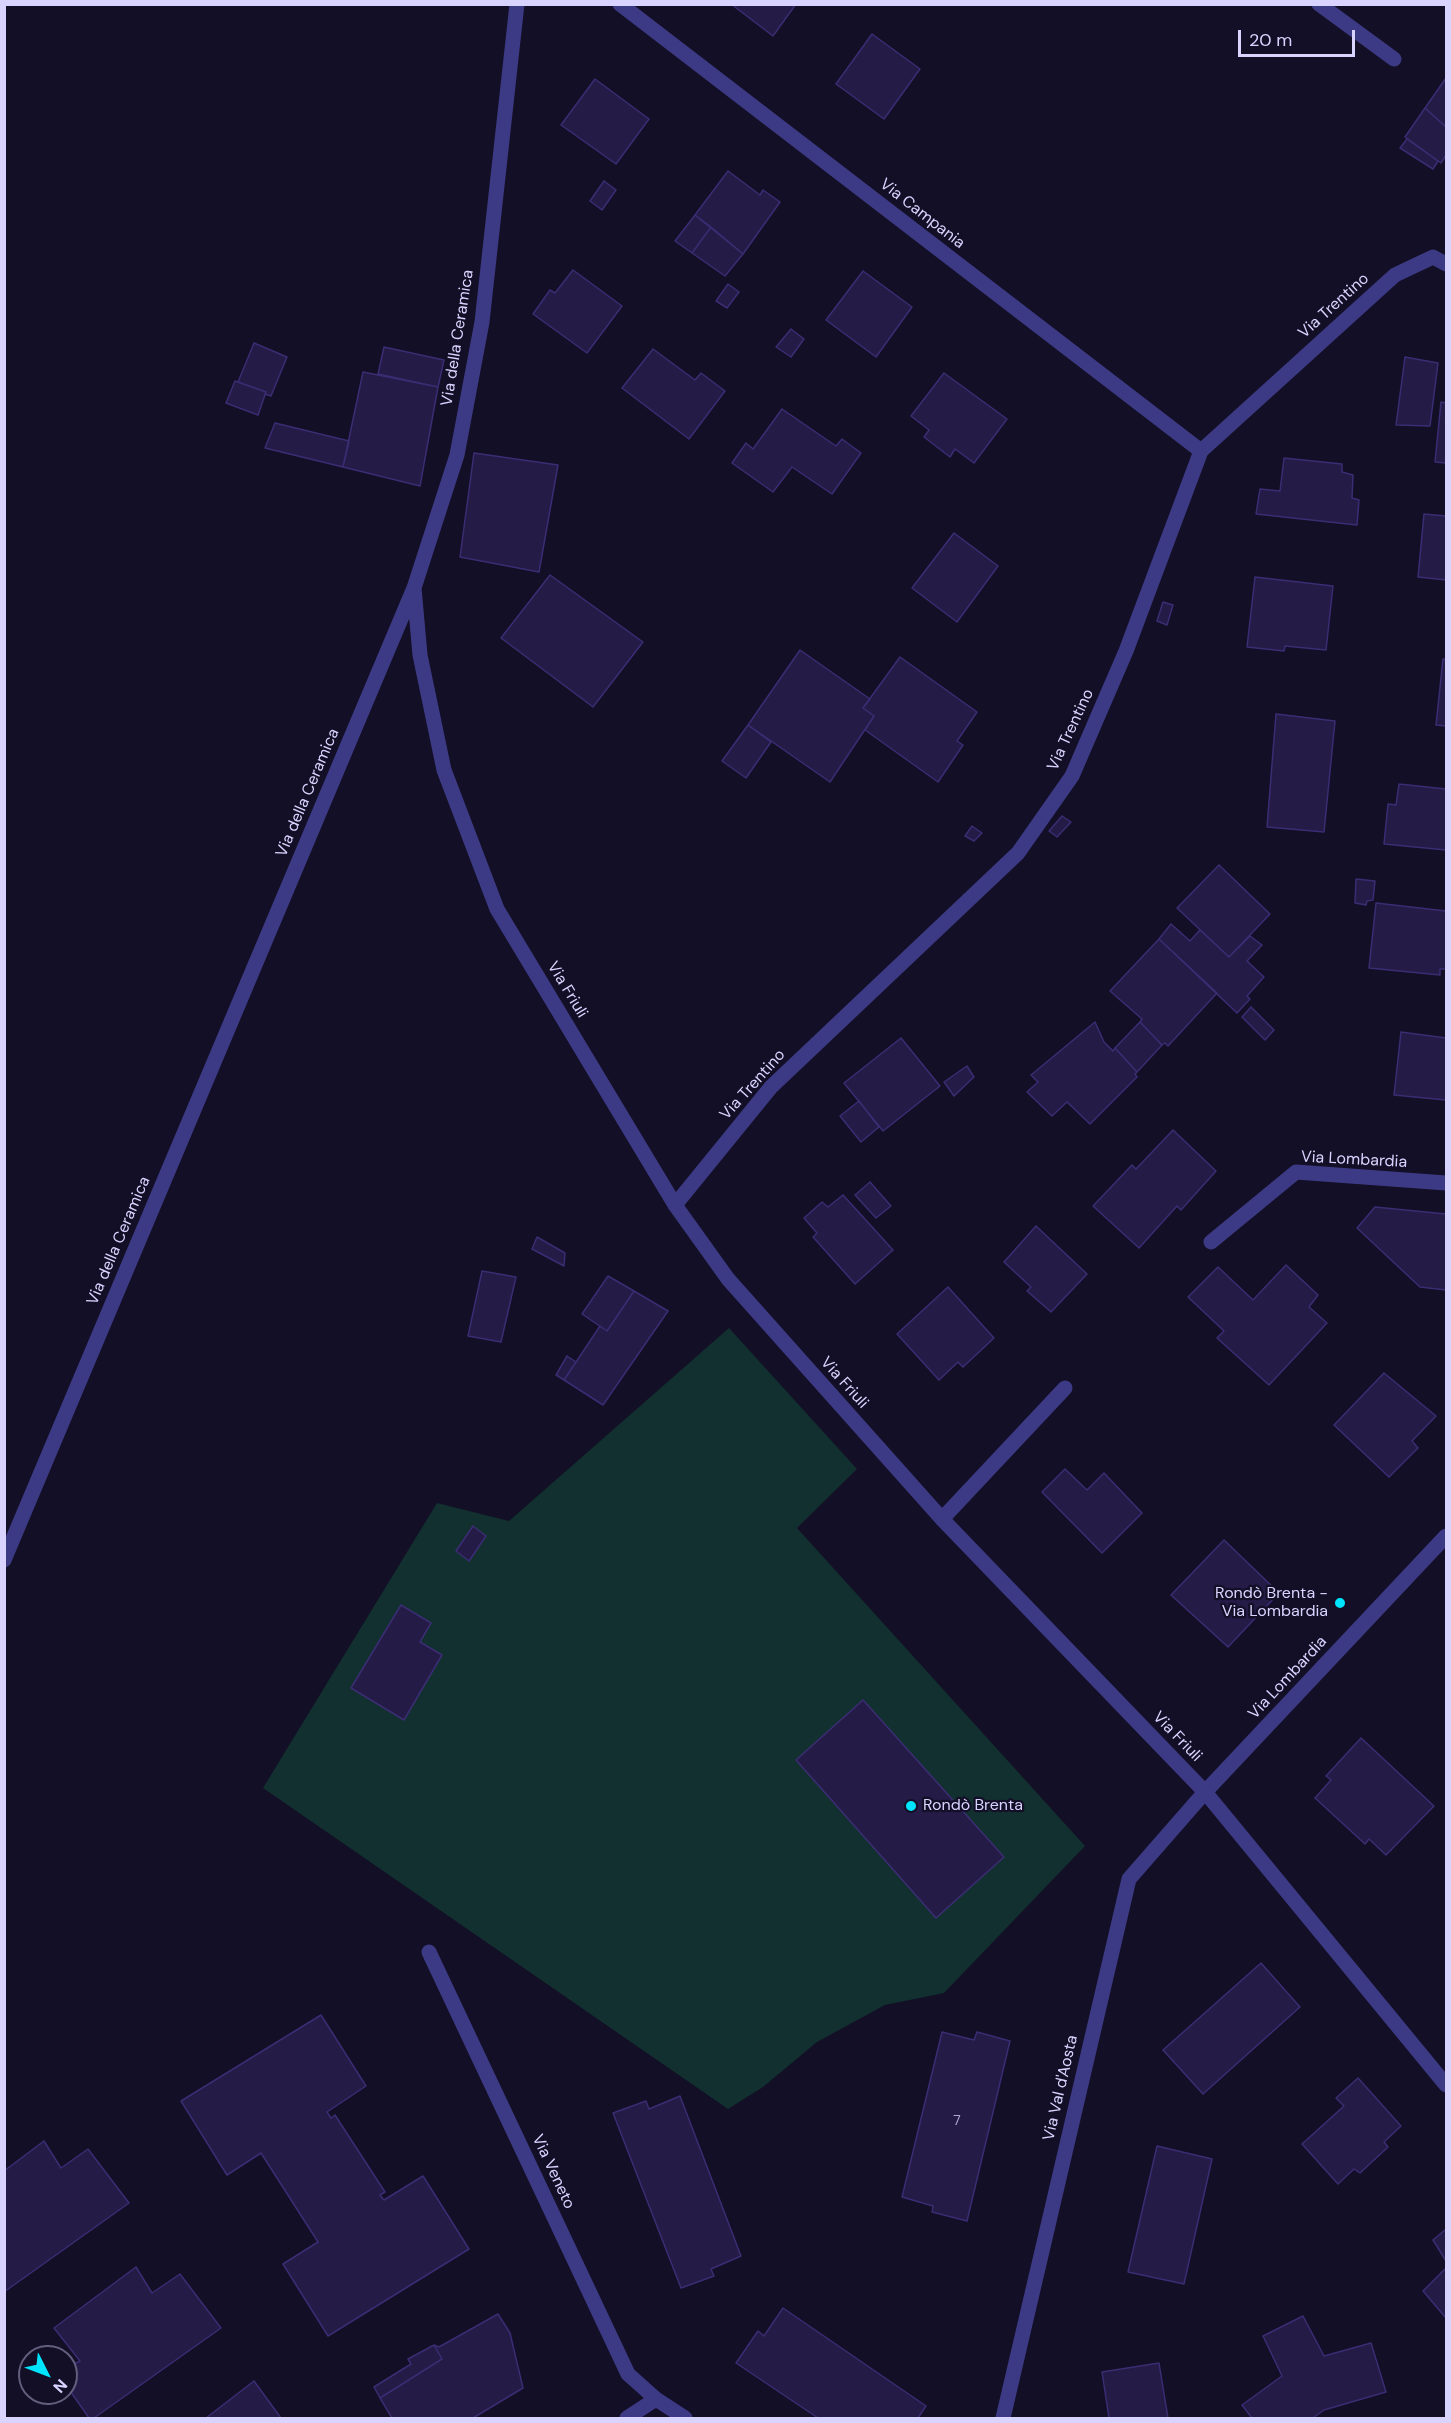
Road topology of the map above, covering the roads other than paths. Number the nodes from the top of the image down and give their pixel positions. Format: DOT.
graph roads {
  1 [pos="517,4"];
  2 [pos="620,4"];
  3 [pos="1319,4"];
  4 [pos="1394,59"];
  5 [pos="1446,264"];
  6 [pos="1201,451"];
  7 [pos="414,588"];
  8 [pos="1446,1183"];
  9 [pos="675,1205"];
  10 [pos="1211,1242"];
  11 [pos="1065,1388"];
  12 [pos="942,1519"];
  13 [pos="1446,1536"];
  14 [pos="4,1560"];
  15 [pos="1205,1792"];
  16 [pos="429,1952"];
  17 [pos="1446,2085"];
  18 [pos="656,2399"];
  19 [pos="627,2418"];
  20 [pos="685,2418"];
  21 [pos="1003,2418"];
  1 -- 7 [label="street, Via della Ceramica"];
  2 -- 6 [label="street, Via Campania"];
  3 -- 4 [label="street"];
  5 -- 6 [label="street, Via Trentino"];
  6 -- 9 [label="street, Via Trentino"];
  7 -- 9 [label="street, Via Friuli"];
  7 -- 14 [label="street, Via della Ceramica"];
  8 -- 10 [label="street, Via Lombardia"];
  9 -- 12 [label="street, Via Friuli"];
  11 -- 12 [label="street"];
  12 -- 15 [label="street, Via Friuli"];
  13 -- 15 [label="street, Via Lombardia"];
  15 -- 17 [label="street, Via Friuli"];
  15 -- 21 [label="street, Via Val d'Aosta"];
  16 -- 18 [label="street, Via Veneto"];
  18 -- 19 [label="street"];
  18 -- 20 [label="street, Via Veneto"];
}
